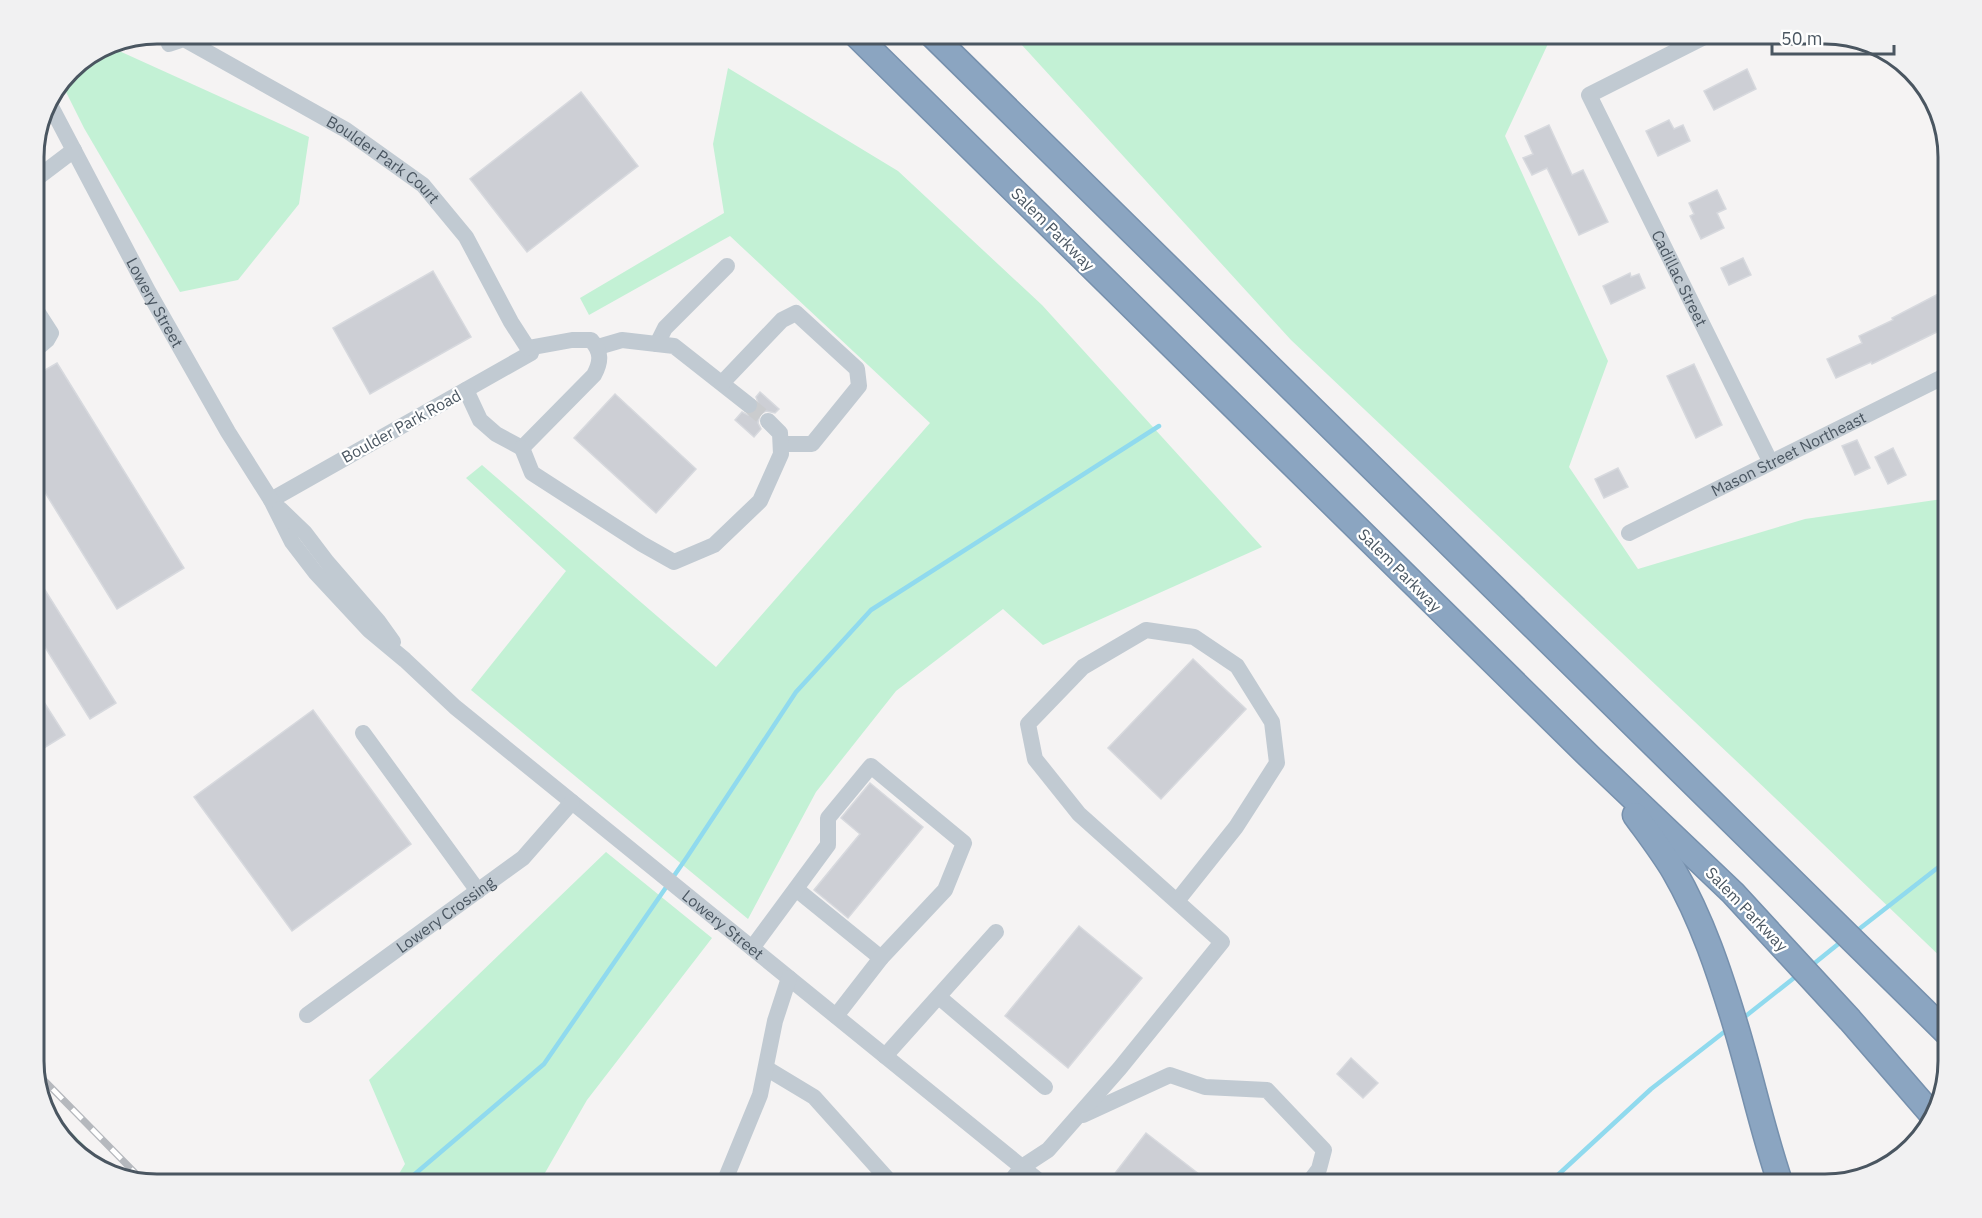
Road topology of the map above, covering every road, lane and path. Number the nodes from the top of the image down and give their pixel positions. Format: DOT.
graph roads {
  1 [pos="193,44"];
  2 [pos="865,44"];
  3 [pos="941,44"];
  4 [pos="1690,44"];
  5 [pos="53,111"];
  6 [pos="74,150"];
  7 [pos="44,173"];
  8 [pos="727,266"];
  9 [pos="44,322"];
  10 [pos="44,343"];
  11 [pos="657,344"];
  12 [pos="598,348"];
  13 [pos="529,350"];
  14 [pos="1938,379"];
  15 [pos="722,383"];
  16 [pos="466,390"];
  17 [pos="748,405"];
  18 [pos="768,421"];
  19 [pos="781,444"];
  20 [pos="522,448"];
  21 [pos="1770,461"];
  22 [pos="271,500"];
  23 [pos="1629,533"];
  24 [pos="363,734"];
  25 [pos="1591,758"];
  26 [pos="572,802"];
  27 [pos="796,889"];
  28 [pos="478,891"];
  29 [pos="1177,901"];
  30 [pos="996,932"];
  31 [pos="752,948"];
  32 [pos="881,958"];
  33 [pos="789,978"];
  34 [pos="939,997"];
  35 [pos="307,1015"];
  36 [pos="836,1016"];
  37 [pos="1938,1024"];
  38 [pos="885,1056"];
  39 [pos="766,1068"];
  40 [pos="1045,1087"];
  41 [pos="1928,1110"];
  42 [pos="1076,1118"];
  43 [pos="1022,1167"];
  44 [pos="728,1174"];
  45 [pos="883,1174"];
  46 [pos="1017,1174"];
  47 [pos="1031,1174"];
  48 [pos="1315,1174"];
  49 [pos="1777,1174"];
  1 -- 13 [label="street, Boulder Park Court"];
  2 -- 25 [label="highway, Salem Parkway"];
  3 -- 37 [label="highway"];
  4 -- 21 [label="street, Cadillac Street"];
  5 -- 6 [label="street, Lowery Street"];
  6 -- 7 [label="street"];
  6 -- 22 [label="street, Lowery Street"];
  8 -- 11 [label="street"];
  9 -- 10 [label="street"];
  11 -- 12 [label="street"];
  11 -- 15 [label="street"];
  12 -- 13 [label="street, Boulder Park Road"];
  12 -- 20 [label="street"];
  13 -- 16 [label="street, Boulder Park Road"];
  14 -- 21 [label="street, Mason Street Northeast"];
  15 -- 17 [label="street"];
  15 -- 19 [label="street"];
  16 -- 20 [label="street"];
  16 -- 22 [label="street, Boulder Park Road"];
  18 -- 19 [label="street"];
  19 -- 20 [label="street"];
  21 -- 23 [label="street, Mason Street Northeast"];
  22 -- 26 [label="street, Lowery Street"];
  24 -- 28 [label="street"];
  25 -- 41 [label="highway, Salem Parkway"];
  25 -- 49 [label="highway"];
  26 -- 28 [label="street, Lowery Crossing"];
  26 -- 31 [label="street, Lowery Street"];
  27 -- 31 [label="street"];
  27 -- 32 [label="street"];
  27 -- 32 [label="street"];
  28 -- 35 [label="street, Lowery Crossing"];
  29 -- 29 [label="street"];
  29 -- 42 [label="street"];
  30 -- 34 [label="street"];
  31 -- 33 [label="street, Lowery Street"];
  32 -- 36 [label="street"];
  33 -- 36 [label="street, Lowery Street"];
  33 -- 39 [label="street"];
  34 -- 38 [label="street"];
  34 -- 40 [label="street"];
  36 -- 38 [label="street, Lowery Street"];
  38 -- 43 [label="street, Lowery Street"];
  39 -- 44 [label="street"];
  39 -- 45 [label="street"];
  42 -- 43 [label="street"];
  42 -- 48 [label="street"];
  43 -- 46 [label="street"];
  43 -- 47 [label="street, Lowery Street"];
}
